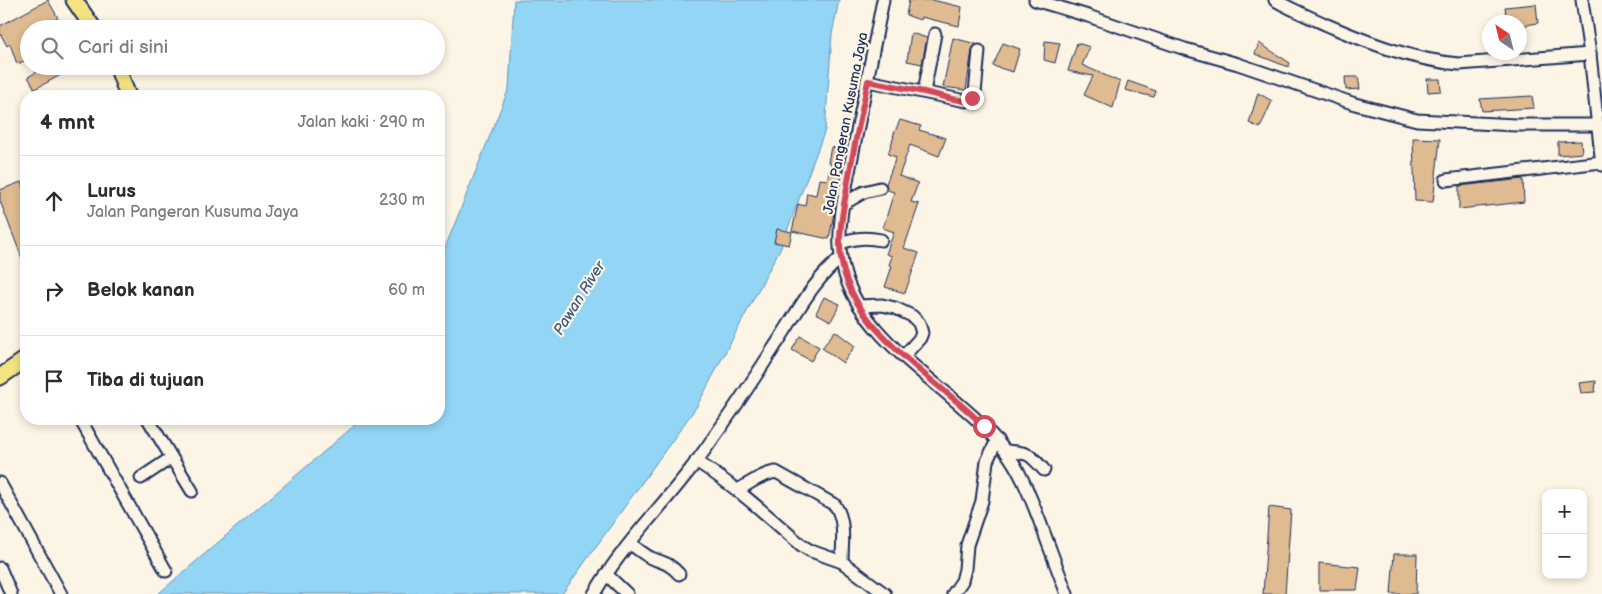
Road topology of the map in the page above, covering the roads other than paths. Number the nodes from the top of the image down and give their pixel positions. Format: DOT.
graph roads {
  1 [pos="74,0"];
  2 [pos="883,0"];
  3 [pos="1036,0"];
  4 [pos="1582,0"];
  5 [pos="1280,1"];
  6 [pos="88,20"];
  7 [pos="935,34"];
  8 [pos="979,52"];
  9 [pos="1590,54"];
  10 [pos="120,75"];
  11 [pos="1597,75"];
  12 [pos="868,81"];
  13 [pos="126,90"];
  14 [pos="924,92"];
  15 [pos="1598,125"];
  16 [pos="1602,162"];
  17 [pos="1602,166"];
  18 [pos="1446,180"];
  19 [pos="880,188"];
  20 [pos="844,203"];
  21 [pos="881,240"];
  22 [pos="840,243"];
  23 [pos="841,258"];
  24 [pos="858,306"];
  25 [pos="904,356"];
  26 [pos="20,363"];
  27 [pos="0,378"];
  28 [pos="83,425"];
  29 [pos="152,425"];
  30 [pos="997,440"];
  31 [pos="1006,451"];
  32 [pos="171,458"];
  33 [pos="696,461"];
  34 [pos="1044,470"];
  35 [pos="141,478"];
  36 [pos="0,483"];
  37 [pos="738,490"];
  38 [pos="192,491"];
  39 [pos="630,544"];
  40 [pos="842,562"];
  41 [pos="0,568"];
  42 [pos="166,571"];
  43 [pos="606,574"];
  44 [pos="679,574"];
  45 [pos="11,594"];
  46 [pos="61,594"];
  47 [pos="594,594"];
  48 [pos="627,594"];
  49 [pos="886,594"];
  50 [pos="953,594"];
  51 [pos="1067,594"];
  1 -- 6 [label="main road"];
  2 -- 12 [label="street, Jalan Pangeran Kusuma Jaya"];
  3 -- 15 [label="street"];
  4 -- 9 [label="street"];
  5 -- 9 [label="street"];
  7 -- 14 [label="street"];
  8 -- 14 [label="street"];
  9 -- 11 [label="street"];
  10 -- 13 [label="main road"];
  11 -- 15 [label="street"];
  12 -- 14 [label="street"];
  12 -- 20 [label="street, Jalan Pangeran Kusuma Jaya"];
  15 -- 16 [label="street"];
  16 -- 17 [label="street"];
  16 -- 18 [label="street"];
  19 -- 20 [label="street"];
  20 -- 22 [label="street, Jalan Pangeran Kusuma Jaya"];
  21 -- 22 [label="street"];
  22 -- 23 [label="street, Jalan Pangeran Kusuma Jaya"];
  23 -- 24 [label="street, Jalan Pangeran Kusuma Jaya"];
  23 -- 33 [label="street"];
  24 -- 25 [label="street, Jalan Pangeran Kusuma Jaya"];
  24 -- 25 [label="street"];
  25 -- 30 [label="street, Jalan Pangeran Kusuma Jaya"];
  26 -- 27 [label="main road"];
  28 -- 42 [label="street"];
  29 -- 32 [label="street"];
  30 -- 31 [label="street, Jalan Pangeran Kusuma Jaya"];
  30 -- 50 [label="street"];
  31 -- 34 [label="street"];
  31 -- 51 [label="street, Jalan Pangeran Kusuma Jaya"];
  32 -- 35 [label="street"];
  32 -- 38 [label="street"];
  33 -- 37 [label="street"];
  33 -- 39 [label="street"];
  36 -- 46 [label="street"];
  37 -- 40 [label="street"];
  37 -- 40 [label="street"];
  39 -- 43 [label="street"];
  39 -- 44 [label="street"];
  40 -- 49 [label="street"];
  41 -- 45 [label="street"];
  43 -- 47 [label="street"];
  43 -- 48 [label="street"];
}
